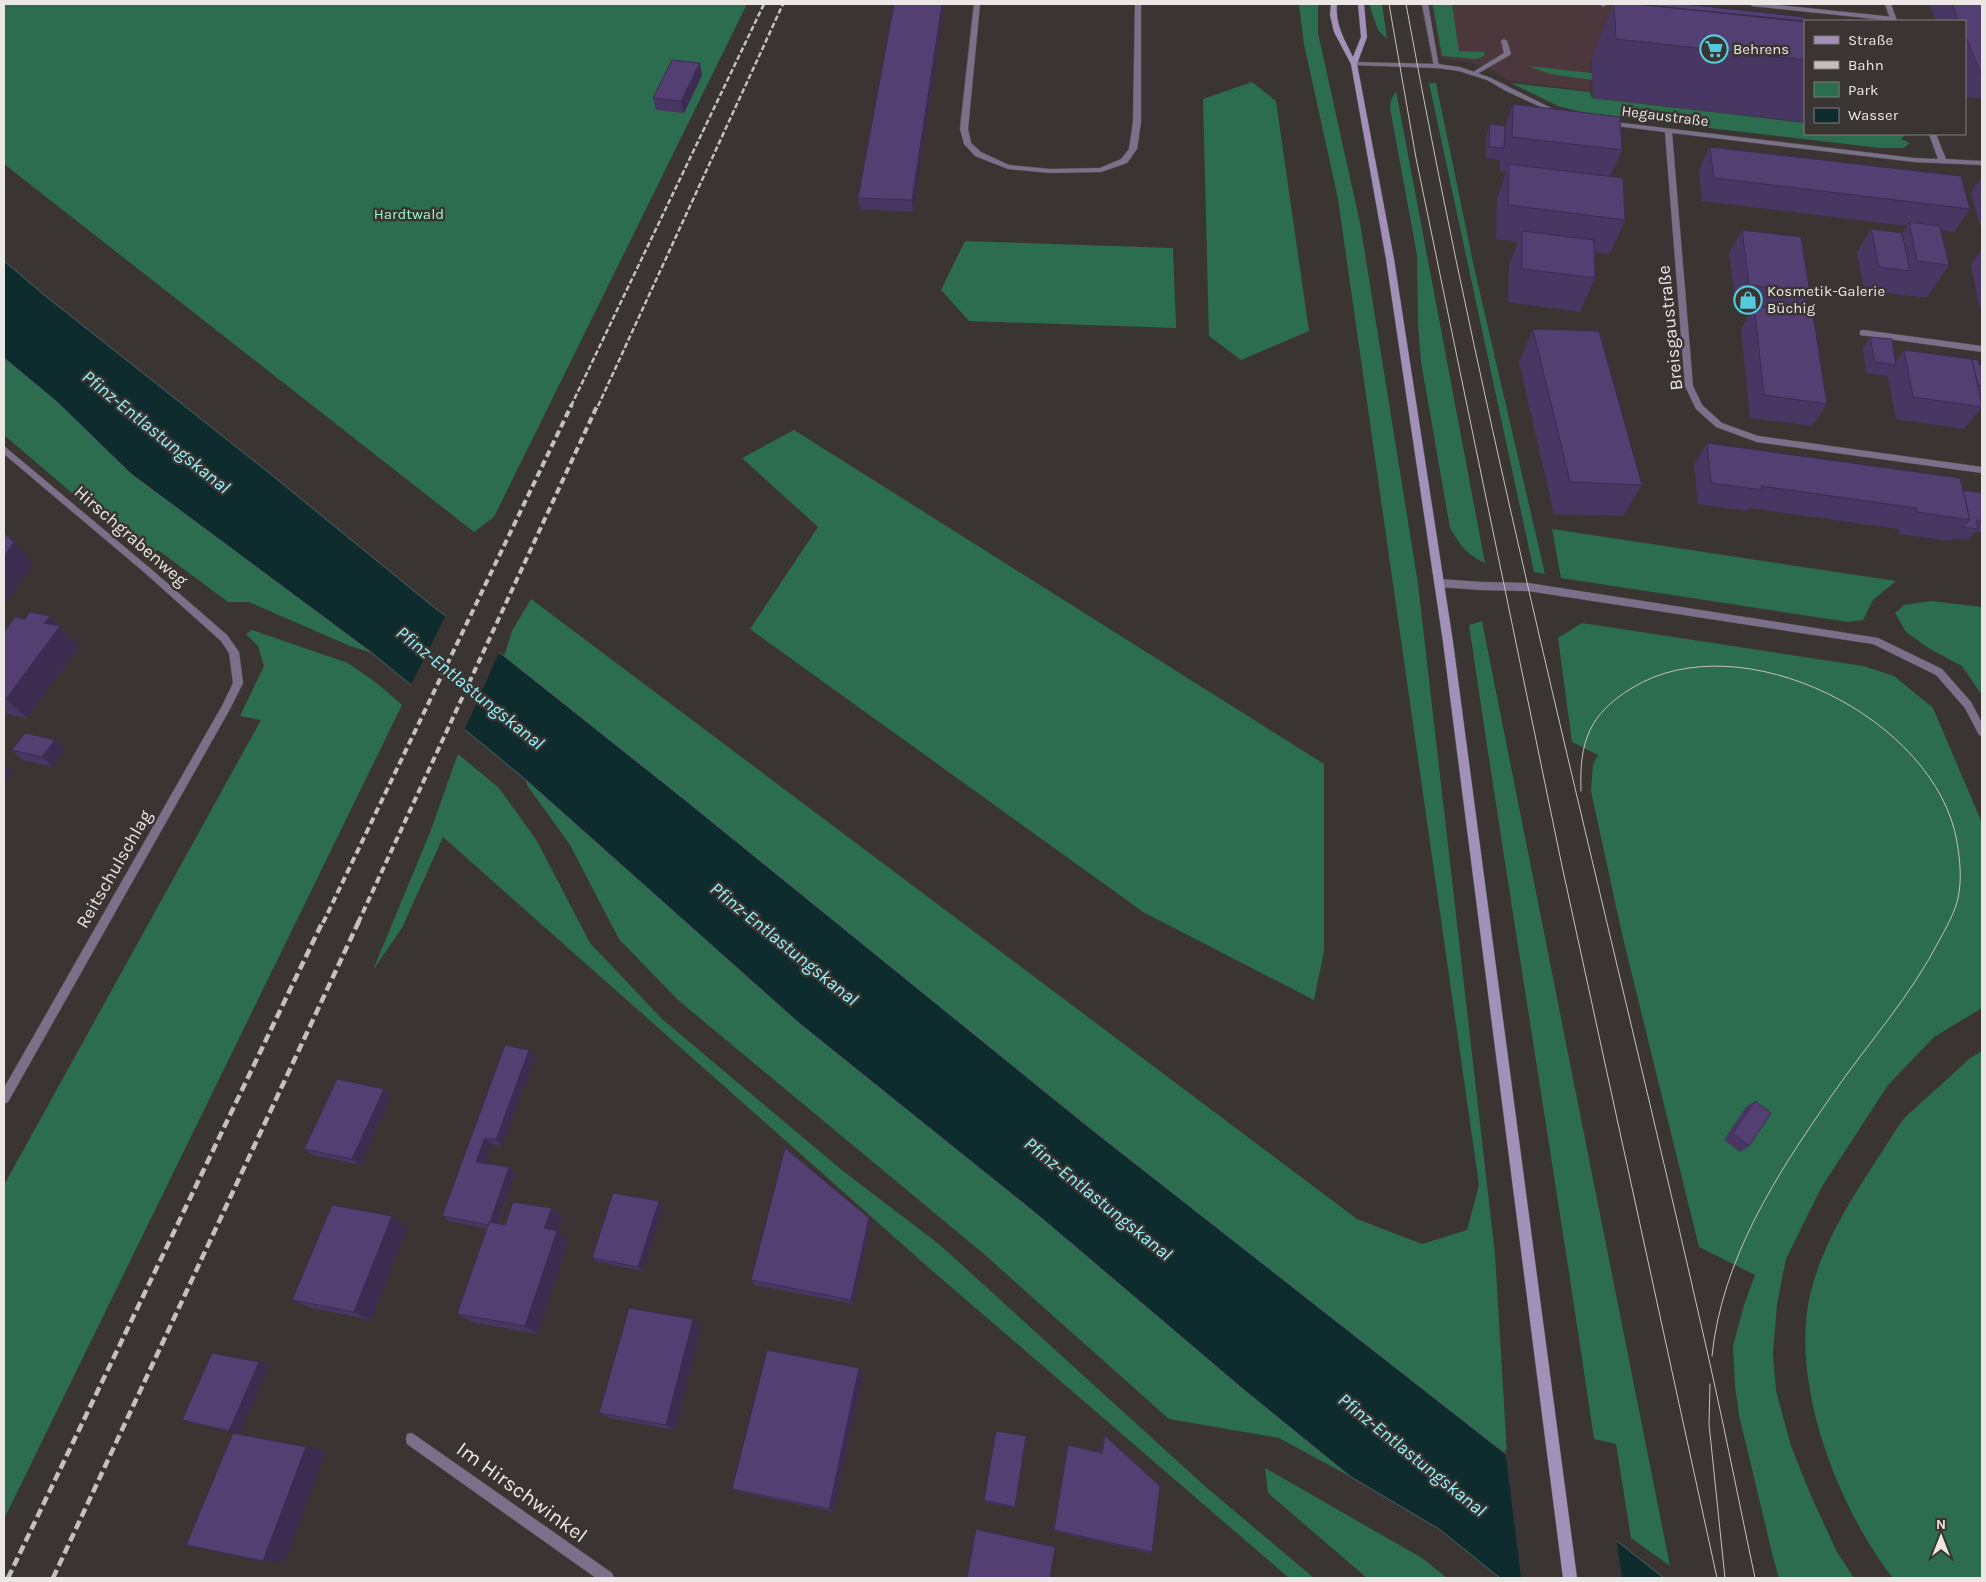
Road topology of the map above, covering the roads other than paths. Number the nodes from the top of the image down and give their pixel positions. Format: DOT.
graph roads {
  1 [pos="977,4"];
  2 [pos="1138,4"];
  3 [pos="1334,4"];
  4 [pos="1361,4"];
  5 [pos="1425,4"];
  6 [pos="1752,4"];
  7 [pos="1888,4"];
  8 [pos="1894,20"];
  9 [pos="1504,41"];
  10 [pos="1354,64"];
  11 [pos="1437,66"];
  12 [pos="1475,73"];
  13 [pos="1568,116"];
  14 [pos="1602,123"];
  15 [pos="1668,130"];
  16 [pos="1933,135"];
  17 [pos="1943,162"];
  18 [pos="1982,163"];
  19 [pos="1863,333"];
  20 [pos="1982,349"];
  21 [pos="4,449"];
  22 [pos="1982,470"];
  23 [pos="1439,583"];
  24 [pos="234,652"];
  25 [pos="1982,732"];
  26 [pos="4,1098"];
  27 [pos="412,1439"];
  28 [pos="607,1578"];
  29 [pos="1570,1578"];
  1 -- 2 [label="street"];
  3 -- 10 [label="street"];
  4 -- 10 [label="street"];
  5 -- 11 [label="street"];
  6 -- 8 [label="street"];
  7 -- 8 [label="street"];
  9 -- 12 [label="street"];
  10 -- 11 [label="street"];
  10 -- 23 [label="street"];
  11 -- 12 [label="street"];
  12 -- 13 [label="street"];
  14 -- 15 [label="street, Hegaustraße"];
  15 -- 17 [label="street, Hegaustraße"];
  15 -- 22 [label="street, Breisgaustraße"];
  16 -- 17 [label="street"];
  17 -- 18 [label="street, Hegaustraße"];
  19 -- 20 [label="street"];
  21 -- 24 [label="street, Hirschgrabenweg"];
  23 -- 25 [label="street"];
  23 -- 29 [label="street"];
  24 -- 26 [label="street, Reitschulschlag"];
  27 -- 28 [label="street, Im Hirschwinkel"];
}
